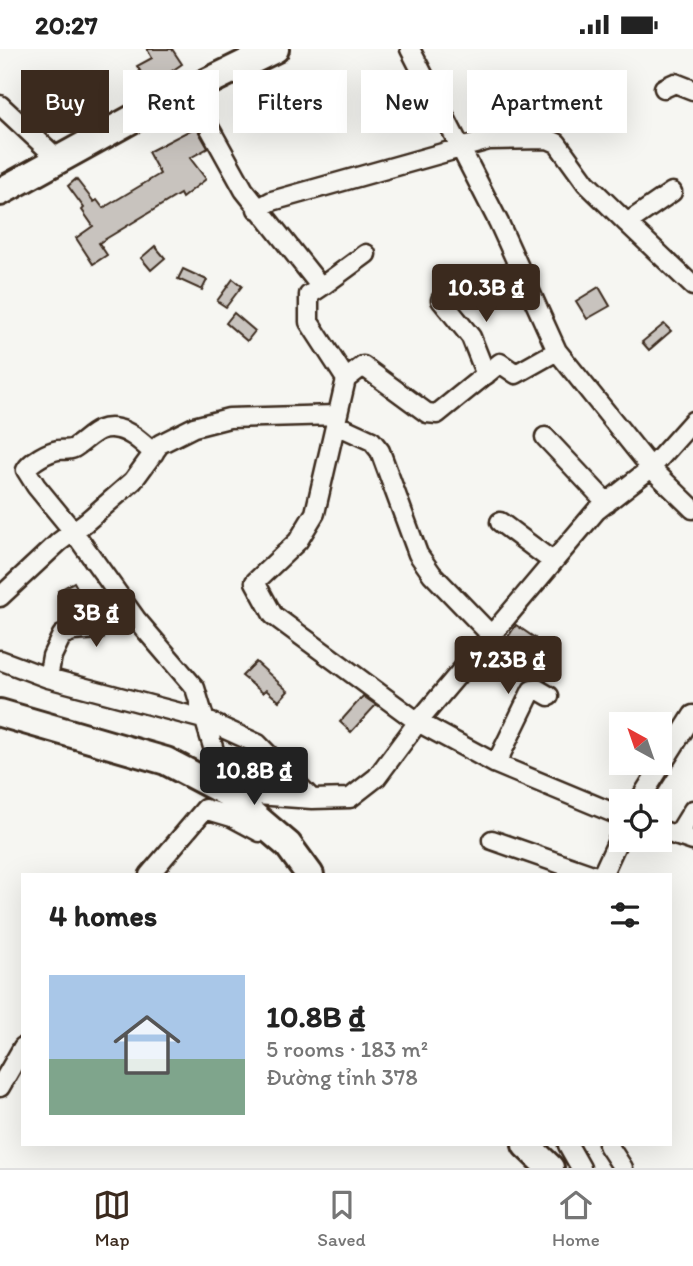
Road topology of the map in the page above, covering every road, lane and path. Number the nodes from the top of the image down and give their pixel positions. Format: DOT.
graph roads {
  1 [pos="275,49"];
  2 [pos="410,49"];
  3 [pos="219,76"];
  4 [pos="664,88"];
  5 [pos="693,90"];
  6 [pos="0,106"];
  7 [pos="123,126"];
  8 [pos="212,133"];
  9 [pos="461,150"];
  10 [pos="59,160"];
  11 [pos="0,192"];
  12 [pos="673,192"];
  13 [pos="257,209"];
  14 [pos="627,223"];
  15 [pos="366,254"];
  16 [pos="693,286"];
  17 [pos="321,287"];
  18 [pos="440,300"];
  19 [pos="557,351"];
  20 [pos="486,375"];
  21 [pos="346,379"];
  22 [pos="336,419"];
  23 [pos="693,421"];
  24 [pos="545,437"];
  25 [pos="154,453"];
  26 [pos="651,468"];
  27 [pos="607,503"];
  28 [pos="693,509"];
  29 [pos="500,522"];
  30 [pos="73,531"];
  31 [pos="552,561"];
  32 [pos="0,597"];
  33 [pos="126,606"];
  34 [pos="491,635"];
  35 [pos="2,661"];
  36 [pos="48,678"];
  37 [pos="549,695"];
  38 [pos="0,713"];
  39 [pos="693,715"];
  40 [pos="203,719"];
  41 [pos="418,722"];
  42 [pos="496,764"];
  43 [pos="647,789"];
  44 [pos="227,793"];
  45 [pos="313,799"];
  46 [pos="693,810"];
  47 [pos="609,811"];
  48 [pos="685,839"];
  49 [pos="492,840"];
  50 [pos="289,845"];
  51 [pos="613,852"];
  52 [pos="151,873"];
  53 [pos="309,873"];
  54 [pos="587,873"];
  55 [pos="603,873"];
  56 [pos="21,1050"];
  57 [pos="0,1087"];
  58 [pos="527,1146"];
  59 [pos="569,1146"];
  60 [pos="609,1146"];
  61 [pos="550,1168"];
  62 [pos="581,1168"];
  63 [pos="623,1168"];
  1 -- 3 [label="main road"];
  2 -- 9 [label="street"];
  4 -- 5 [label="street"];
  6 -- 10 [label="street"];
  7 -- 10 [label="main road"];
  8 -- 13 [label="street"];
  9 -- 13 [label="street"];
  9 -- 14 [label="street"];
  9 -- 19 [label="street"];
  10 -- 11 [label="main road"];
  12 -- 14 [label="street"];
  13 -- 17 [label="street"];
  14 -- 16 [label="street"];
  15 -- 17 [label="street"];
  17 -- 21 [label="street"];
  18 -- 20 [label="street"];
  19 -- 20 [label="street"];
  19 -- 26 [label="street"];
  20 -- 21 [label="street"];
  21 -- 22 [label="street"];
  22 -- 25 [label="street"];
  22 -- 34 [label="street"];
  22 -- 41 [label="street"];
  23 -- 26 [label="street"];
  24 -- 27 [label="street"];
  25 -- 30 [label="street"];
  25 -- 30 [label="street"];
  26 -- 27 [label="street"];
  26 -- 28 [label="street"];
  27 -- 31 [label="street"];
  29 -- 31 [label="street"];
  30 -- 32 [label="street"];
  30 -- 33 [label="street"];
  31 -- 34 [label="street"];
  33 -- 36 [label="street"];
  33 -- 40 [label="street"];
  34 -- 41 [label="street"];
  35 -- 36 [label="street"];
  36 -- 40 [label="street"];
  37 -- 42 [label="street"];
  38 -- 44 [label="main road"];
  39 -- 43 [label="street"];
  40 -- 44 [label="street"];
  40 -- 45 [label="street"];
  41 -- 42 [label="street"];
  41 -- 45 [label="street"];
  42 -- 47 [label="street"];
  44 -- 45 [label="street"];
  44 -- 50 [label="main road"];
  46 -- 48 [label="street"];
  49 -- 54 [label="street"];
  50 -- 52 [label="street"];
  50 -- 53 [label="main road"];
  51 -- 55 [label="street"];
  56 -- 57 [label="street"];
  58 -- 61 [label="main road"];
  59 -- 62 [label="street"];
  60 -- 63 [label="street"];
}
